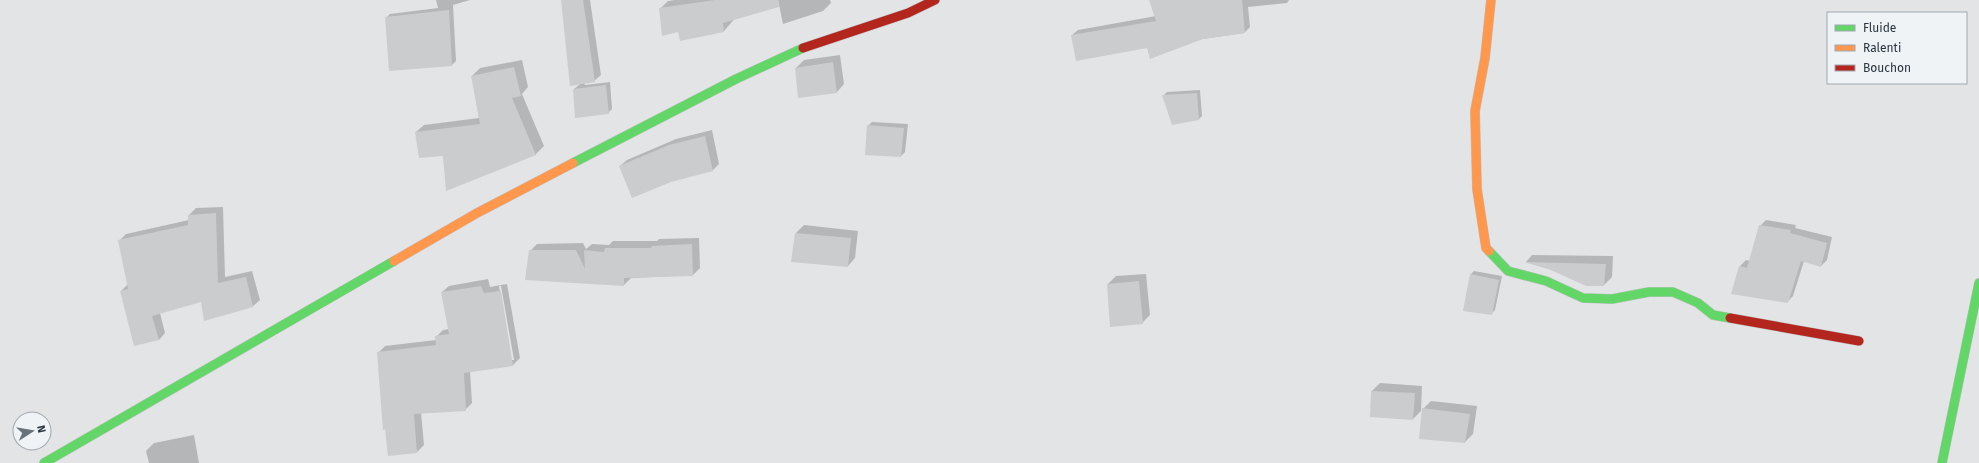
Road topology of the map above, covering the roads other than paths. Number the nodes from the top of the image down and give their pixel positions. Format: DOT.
graph roads {
  1 [pos="935,0"];
  2 [pos="1491,0"];
  3 [pos="1979,283"];
  4 [pos="1859,341"];
  5 [pos="44,463"];
  6 [pos="1942,463"];
  1 -- 5 [label="street"];
  2 -- 4 [label="street"];
  3 -- 6 [label="street"];
}
